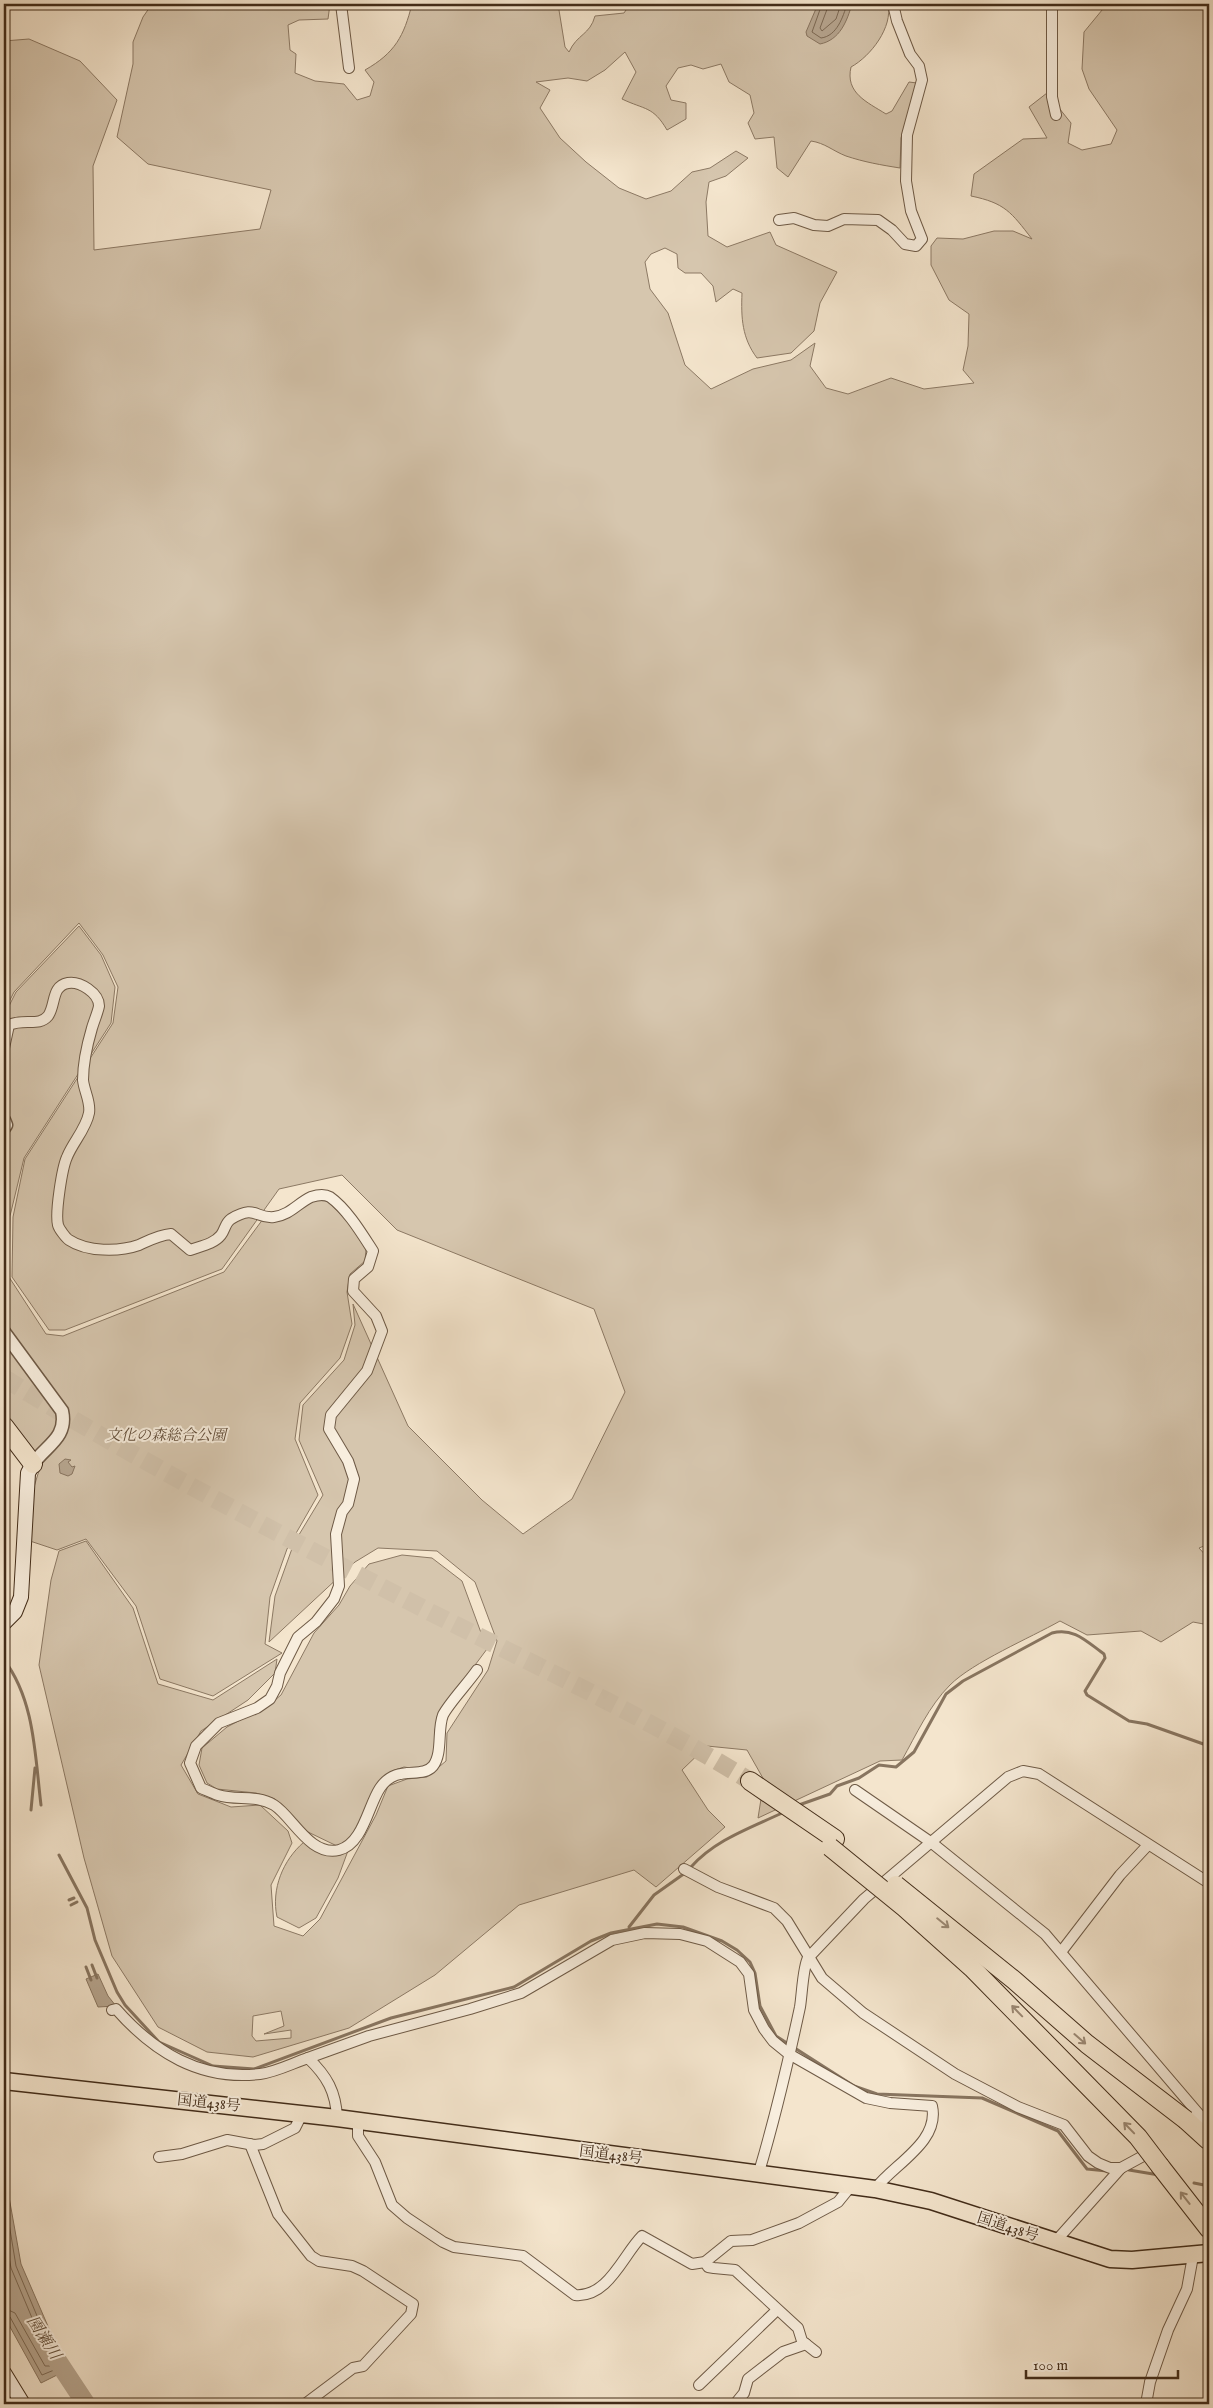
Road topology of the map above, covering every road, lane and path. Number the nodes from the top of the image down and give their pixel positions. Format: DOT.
graph roads {
  1 [pos="341,4"];
  2 [pos="893,4"];
  3 [pos="1052,4"];
  4 [pos="349,68"];
  5 [pos="1056,115"];
  6 [pos="780,220"];
  7 [pos="4,1048"];
  8 [pos="4,1120"];
  9 [pos="4,1128"];
  10 [pos="4,1332"];
  11 [pos="4,1426"];
  12 [pos="4,1445"];
  13 [pos="30,1469"];
  14 [pos="4,1623"];
  15 [pos="477,1670"];
  16 [pos="748,1785"];
  17 [pos="855,1790"];
  18 [pos="833,1843"];
  19 [pos="932,1843"];
  20 [pos="1148,1845"];
  21 [pos="684,1869"];
  22 [pos="1209,1883"];
  23 [pos="1061,1952"];
  24 [pos="808,1958"];
  25 [pos="112,2010"];
  26 [pos="789,2054"];
  27 [pos="308,2058"];
  28 [pos="4,2081"];
  29 [pos="302,2114"];
  30 [pos="337,2118"];
  31 [pos="358,2122"];
  32 [pos="1209,2136"];
  33 [pos="250,2144"];
  34 [pos="159,2158"];
  35 [pos="1141,2158"];
  36 [pos="1121,2168"];
  37 [pos="759,2172"];
  38 [pos="851,2186"];
  39 [pos="875,2189"];
  40 [pos="1209,2229"];
  41 [pos="1055,2242"];
  42 [pos="1209,2253"];
  43 [pos="1193,2256"];
  44 [pos="705,2262"];
  45 [pos="776,2310"];
  46 [pos="806,2344"];
  47 [pos="816,2352"];
  48 [pos="4,2373"];
  49 [pos="699,2385"];
  50 [pos="23,2404"];
  51 [pos="305,2404"];
  52 [pos="735,2404"];
  53 [pos="1146,2404"];
  1 -- 4 [label="street"];
  2 -- 6 [label="street"];
  3 -- 5 [label="street"];
  7 -- 15 [label="street"];
  8 -- 9 [label="street"];
  10 -- 13 [label="street"];
  11 -- 13 [label="highway"];
  12 -- 13 [label="highway"];
  13 -- 14 [label="main road"];
  16 -- 18 [label="highway"];
  17 -- 19 [label="street"];
  18 -- 32 [label="highway, one-way, bridge"];
  40 -- 18 [label="highway, one-way, bridge"];
  19 -- 20 [label="street"];
  19 -- 23 [label="street"];
  19 -- 24 [label="street"];
  20 -- 22 [label="street"];
  20 -- 23 [label="street"];
  21 -- 24 [label="street"];
  23 -- 32 [label="street"];
  24 -- 26 [label="street"];
  24 -- 36 [label="street"];
  25 -- 27 [label="street"];
  26 -- 27 [label="street"];
  26 -- 37 [label="street"];
  26 -- 39 [label="street"];
  27 -- 30 [label="street"];
  28 -- 29 [label="highway, 国道438号"];
  29 -- 30 [label="highway, 国道438号"];
  29 -- 33 [label="street"];
  30 -- 31 [label="highway, 国道438号"];
  31 -- 37 [label="highway, 国道438号"];
  31 -- 44 [label="street"];
  33 -- 34 [label="street"];
  33 -- 51 [label="street"];
  35 -- 36 [label="street"];
  36 -- 41 [label="street"];
  37 -- 38 [label="highway, 国道438号"];
  38 -- 39 [label="highway, 国道438号"];
  38 -- 44 [label="street"];
  39 -- 41 [label="highway, 国道438号"];
  41 -- 43 [label="highway, 国道438号"];
  42 -- 43 [label="highway, 国道438号"];
  43 -- 53 [label="street"];
  44 -- 45 [label="street"];
  45 -- 46 [label="street"];
  45 -- 49 [label="street"];
  46 -- 47 [label="street"];
  46 -- 52 [label="street"];
  48 -- 50 [label="main road"];
}
